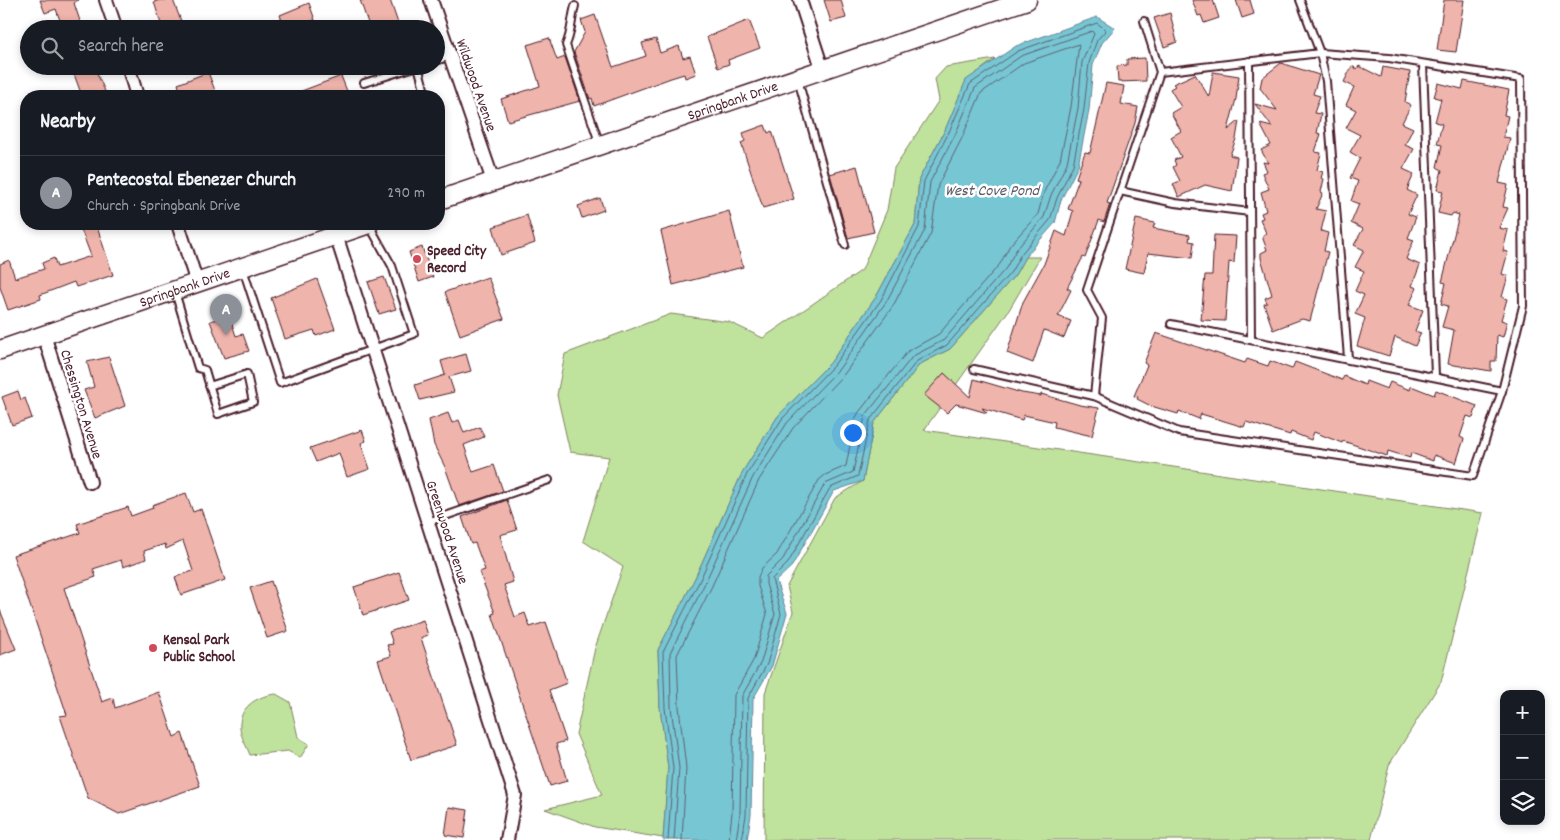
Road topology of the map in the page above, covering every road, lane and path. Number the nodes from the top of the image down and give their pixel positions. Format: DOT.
graph roads {
  1 [pos="106,0"];
  2 [pos="431,0"];
  3 [pos="800,0"];
  4 [pos="1027,0"];
  5 [pos="1300,0"];
  6 [pos="575,6"];
  7 [pos="113,20"];
  8 [pos="438,20"];
  9 [pos="1144,20"];
  10 [pos="445,41"];
  11 [pos="1320,53"];
  12 [pos="450,56"];
  13 [pos="445,57"];
  14 [pos="1249,61"];
  15 [pos="1423,64"];
  16 [pos="823,71"];
  17 [pos="1160,72"];
  18 [pos="131,75"];
  19 [pos="389,75"];
  20 [pos="420,75"];
  21 [pos="798,79"];
  22 [pos="364,83"];
  23 [pos="135,90"];
  24 [pos="424,90"];
  25 [pos="600,146"];
  26 [pos="493,181"];
  27 [pos="1120,191"];
  28 [pos="445,198"];
  29 [pos="1250,212"];
  30 [pos="180,230"];
  31 [pos="351,230"];
  32 [pos="372,230"];
  33 [pos="336,235"];
  34 [pos="844,245"];
  35 [pos="242,267"];
  36 [pos="198,282"];
  37 [pos="174,290"];
  38 [pos="1171,324"];
  39 [pos="44,335"];
  40 [pos="1251,340"];
  41 [pos="372,347"];
  42 [pos="0,350"];
  43 [pos="1348,358"];
  44 [pos="974,369"];
  45 [pos="1435,376"];
  46 [pos="210,386"];
  47 [pos="1502,391"];
  48 [pos="1094,396"];
  49 [pos="549,480"];
  50 [pos="90,482"];
  51 [pos="428,522"];
  52 [pos="507,840"];
  1 -- 7 [label="street"];
  2 -- 8 [label="street, Wildwood Avenue"];
  3 -- 16 [label="street"];
  4 -- 16 [label="main road, Springbank Drive"];
  5 -- 11 [label="lane"];
  6 -- 25 [label="lane"];
  9 -- 17 [label="lane"];
  10 -- 12 [label="street, Wildwood Avenue"];
  11 -- 14 [label="lane"];
  11 -- 15 [label="lane"];
  11 -- 43 [label="lane"];
  12 -- 13 [label="lane"];
  12 -- 26 [label="street, Wildwood Avenue"];
  14 -- 17 [label="lane"];
  14 -- 29 [label="lane"];
  15 -- 45 [label="lane"];
  15 -- 47 [label="lane"];
  16 -- 21 [label="main road, Springbank Drive"];
  17 -- 27 [label="lane"];
  18 -- 23 [label="street"];
  19 -- 22 [label="lane"];
  20 -- 24 [label="lane"];
  21 -- 25 [label="main road, Springbank Drive"];
  21 -- 34 [label="lane"];
  25 -- 26 [label="main road, Springbank Drive"];
  26 -- 28 [label="main road, Springbank Drive"];
  27 -- 29 [label="lane"];
  27 -- 48 [label="lane"];
  29 -- 40 [label="lane"];
  30 -- 36 [label="street"];
  31 -- 33 [label="main road, Springbank Drive"];
  32 -- 41 [label="lane"];
  33 -- 35 [label="main road, Springbank Drive"];
  33 -- 41 [label="street, Greenwood Avenue"];
  35 -- 36 [label="main road, Springbank Drive"];
  35 -- 41 [label="lane"];
  36 -- 37 [label="main road, Springbank Drive"];
  37 -- 39 [label="main road, Springbank Drive"];
  37 -- 46 [label="lane"];
  38 -- 40 [label="lane"];
  39 -- 42 [label="main road, Springbank Drive"];
  39 -- 50 [label="street, Chessington Avenue"];
  40 -- 43 [label="lane"];
  41 -- 51 [label="street, Greenwood Avenue"];
  43 -- 45 [label="lane"];
  44 -- 48 [label="lane"];
  45 -- 47 [label="lane"];
  46 -- 46 [label="lane"];
  47 -- 48 [label="lane"];
  49 -- 51 [label="lane"];
  51 -- 52 [label="street, Greenwood Avenue"];
}
